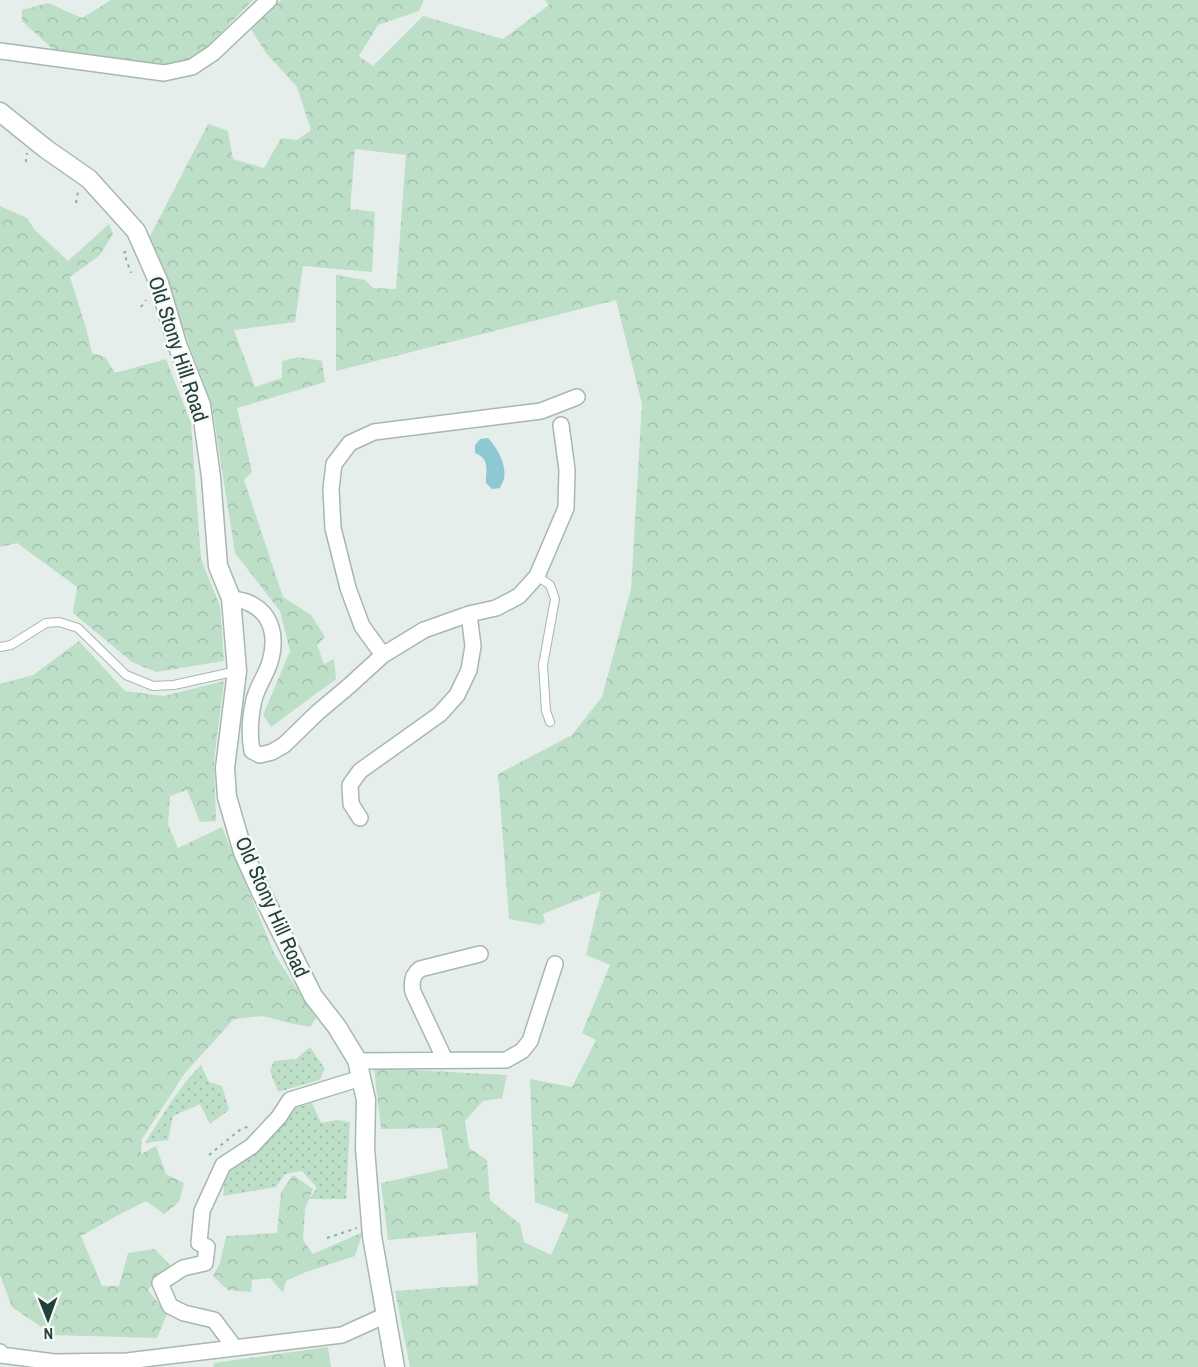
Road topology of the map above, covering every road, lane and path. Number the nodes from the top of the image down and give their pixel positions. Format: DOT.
graph roads {
  1 [pos="269,0"];
  2 [pos="0,51"];
  3 [pos="0,112"];
  4 [pos="577,397"];
  5 [pos="561,425"];
  6 [pos="537,576"];
  7 [pos="231,598"];
  8 [pos="469,614"];
  9 [pos="0,647"];
  10 [pos="383,655"];
  11 [pos="237,671"];
  12 [pos="550,722"];
  13 [pos="360,818"];
  14 [pos="480,954"];
  15 [pos="555,964"];
  16 [pos="445,1060"];
  17 [pos="360,1070"];
  18 [pos="251,1126"];
  19 [pos="209,1155"];
  20 [pos="371,1224"];
  21 [pos="327,1238"];
  22 [pos="386,1315"];
  23 [pos="235,1348"];
  24 [pos="0,1355"];
  25 [pos="395,1367"];
  1 -- 2 [label="street"];
  3 -- 7 [label="street, Old Stony Hill Road"];
  4 -- 10 [label="street"];
  5 -- 6 [label="street"];
  6 -- 8 [label="street"];
  6 -- 12 [label="lane"];
  7 -- 10 [label="street"];
  7 -- 11 [label="street, Old Stony Hill Road"];
  8 -- 10 [label="street"];
  8 -- 13 [label="street"];
  9 -- 11 [label="lane"];
  11 -- 17 [label="street, Old Stony Hill Road"];
  14 -- 16 [label="street"];
  15 -- 16 [label="street"];
  16 -- 17 [label="street"];
  17 -- 20 [label="street, Old Stony Hill Road"];
  17 -- 23 [label="street"];
  18 -- 19 [label="path"];
  20 -- 21 [label="path"];
  20 -- 22 [label="street, Old Stony Hill Road"];
  22 -- 23 [label="street"];
  22 -- 25 [label="street, Old Stony Hill Road"];
  23 -- 24 [label="street"];
}
